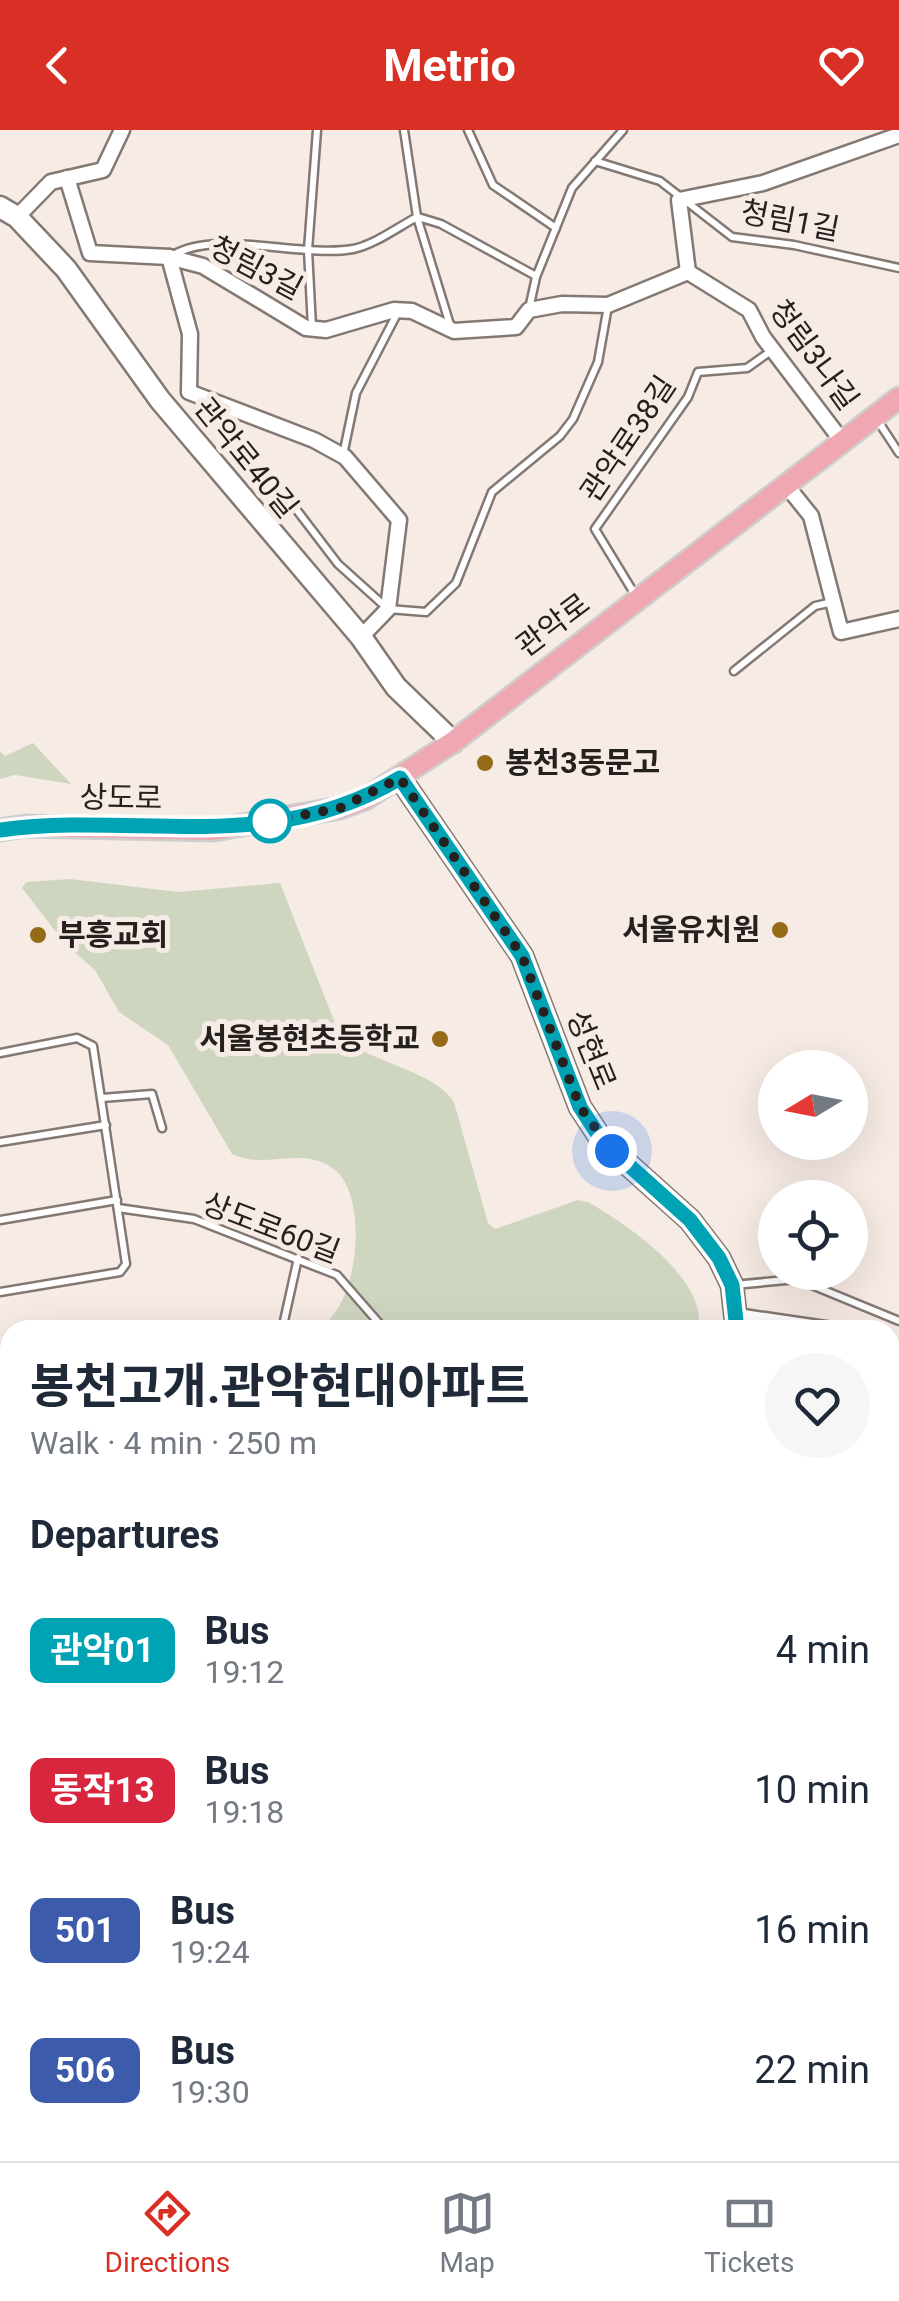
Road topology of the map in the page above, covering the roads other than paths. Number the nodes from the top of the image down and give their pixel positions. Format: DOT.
graph roads {
  1 [pos="122,130"];
  2 [pos="317,130"];
  3 [pos="404,130"];
  4 [pos="468,130"];
  5 [pos="623,130"];
  6 [pos="899,134"];
  7 [pos="595,161"];
  8 [pos="67,178"];
  9 [pos="680,200"];
  10 [pos="8,212"];
  11 [pos="416,217"];
  12 [pos="556,228"];
  13 [pos="308,250"];
  14 [pos="169,257"];
  15 [pos="899,268"];
  16 [pos="688,272"];
  17 [pos="536,276"];
  18 [pos="608,305"];
  19 [pos="400,310"];
  20 [pos="529,310"];
  21 [pos="312,328"];
  22 [pos="451,329"];
  23 [pos="773,350"];
  24 [pos="899,398"];
  25 [pos="874,415"];
  26 [pos="842,441"];
  27 [pos="899,454"];
  28 [pos="343,456"];
  29 [pos="270,475"];
  30 [pos="786,486"];
  31 [pos="638,599"];
  32 [pos="835,601"];
  33 [pos="388,609"];
  34 [pos="899,619"];
  35 [pos="361,637"];
  36 [pos="734,671"];
  37 [pos="453,742"];
  38 [pos="400,778"];
  39 [pos="240,827"];
  40 [pos="0,830"];
  41 [pos="0,1053"];
  42 [pos="102,1098"];
  43 [pos="106,1125"];
  44 [pos="162,1128"];
  45 [pos="0,1142"];
  46 [pos="118,1204"];
  47 [pos="0,1220"];
  48 [pos="298,1258"];
  49 [pos="732,1285"];
  50 [pos="0,1292"];
  51 [pos="284,1320"];
  52 [pos="377,1320"];
  53 [pos="744,1320"];
  54 [pos="895,1320"];
  1 -- 8 [label="street"];
  2 -- 13 [label="lane"];
  3 -- 11 [label="lane"];
  4 -- 12 [label="lane"];
  5 -- 7 [label="lane"];
  6 -- 9 [label="street"];
  7 -- 9 [label="lane, 청림1길"];
  7 -- 12 [label="lane"];
  8 -- 10 [label="street"];
  8 -- 14 [label="street, 청림3길"];
  9 -- 15 [label="lane, 청림1길"];
  9 -- 16 [label="street"];
  10 -- 35 [label="street, 관악로40길"];
  11 -- 13 [label="lane"];
  11 -- 17 [label="lane"];
  11 -- 22 [label="lane"];
  12 -- 17 [label="lane"];
  13 -- 14 [label="lane"];
  13 -- 21 [label="lane"];
  14 -- 21 [label="street, 청림3길"];
  14 -- 28 [label="street"];
  16 -- 18 [label="street"];
  16 -- 23 [label="street, 청림3나길"];
  17 -- 20 [label="lane"];
  18 -- 20 [label="street"];
  18 -- 33 [label="lane"];
  19 -- 21 [label="street, 청림3길"];
  19 -- 22 [label="street"];
  19 -- 28 [label="lane"];
  20 -- 22 [label="street"];
  23 -- 26 [label="street, 청림3나길"];
  23 -- 31 [label="lane, 관악로38길"];
  24 -- 25 [label="main road, 관악로"];
  25 -- 26 [label="main road, 관악로"];
  25 -- 27 [label="lane"];
  26 -- 30 [label="main road, 관악로"];
  28 -- 33 [label="street"];
  29 -- 33 [label="lane"];
  30 -- 31 [label="main road, 관악로"];
  30 -- 32 [label="street"];
  31 -- 37 [label="main road, 관악로"];
  32 -- 34 [label="street"];
  32 -- 36 [label="lane"];
  33 -- 35 [label="street"];
  35 -- 37 [label="street, 관악로40길"];
  37 -- 38 [label="main road, 관악로"];
  38 -- 39 [label="main road, 관악로"];
  38 -- 49 [label="street, 성현로"];
  39 -- 40 [label="main road, 상도로"];
  41 -- 42 [label="lane"];
  42 -- 43 [label="lane"];
  42 -- 44 [label="lane"];
  43 -- 45 [label="lane"];
  43 -- 46 [label="lane"];
  46 -- 47 [label="lane, 상도로60길"];
  46 -- 48 [label="lane, 상도로60길"];
  46 -- 50 [label="lane"];
  48 -- 51 [label="lane"];
  48 -- 52 [label="lane, 상도로60길"];
  49 -- 53 [label="street, 성현로"];
  49 -- 54 [label="lane"];
}
